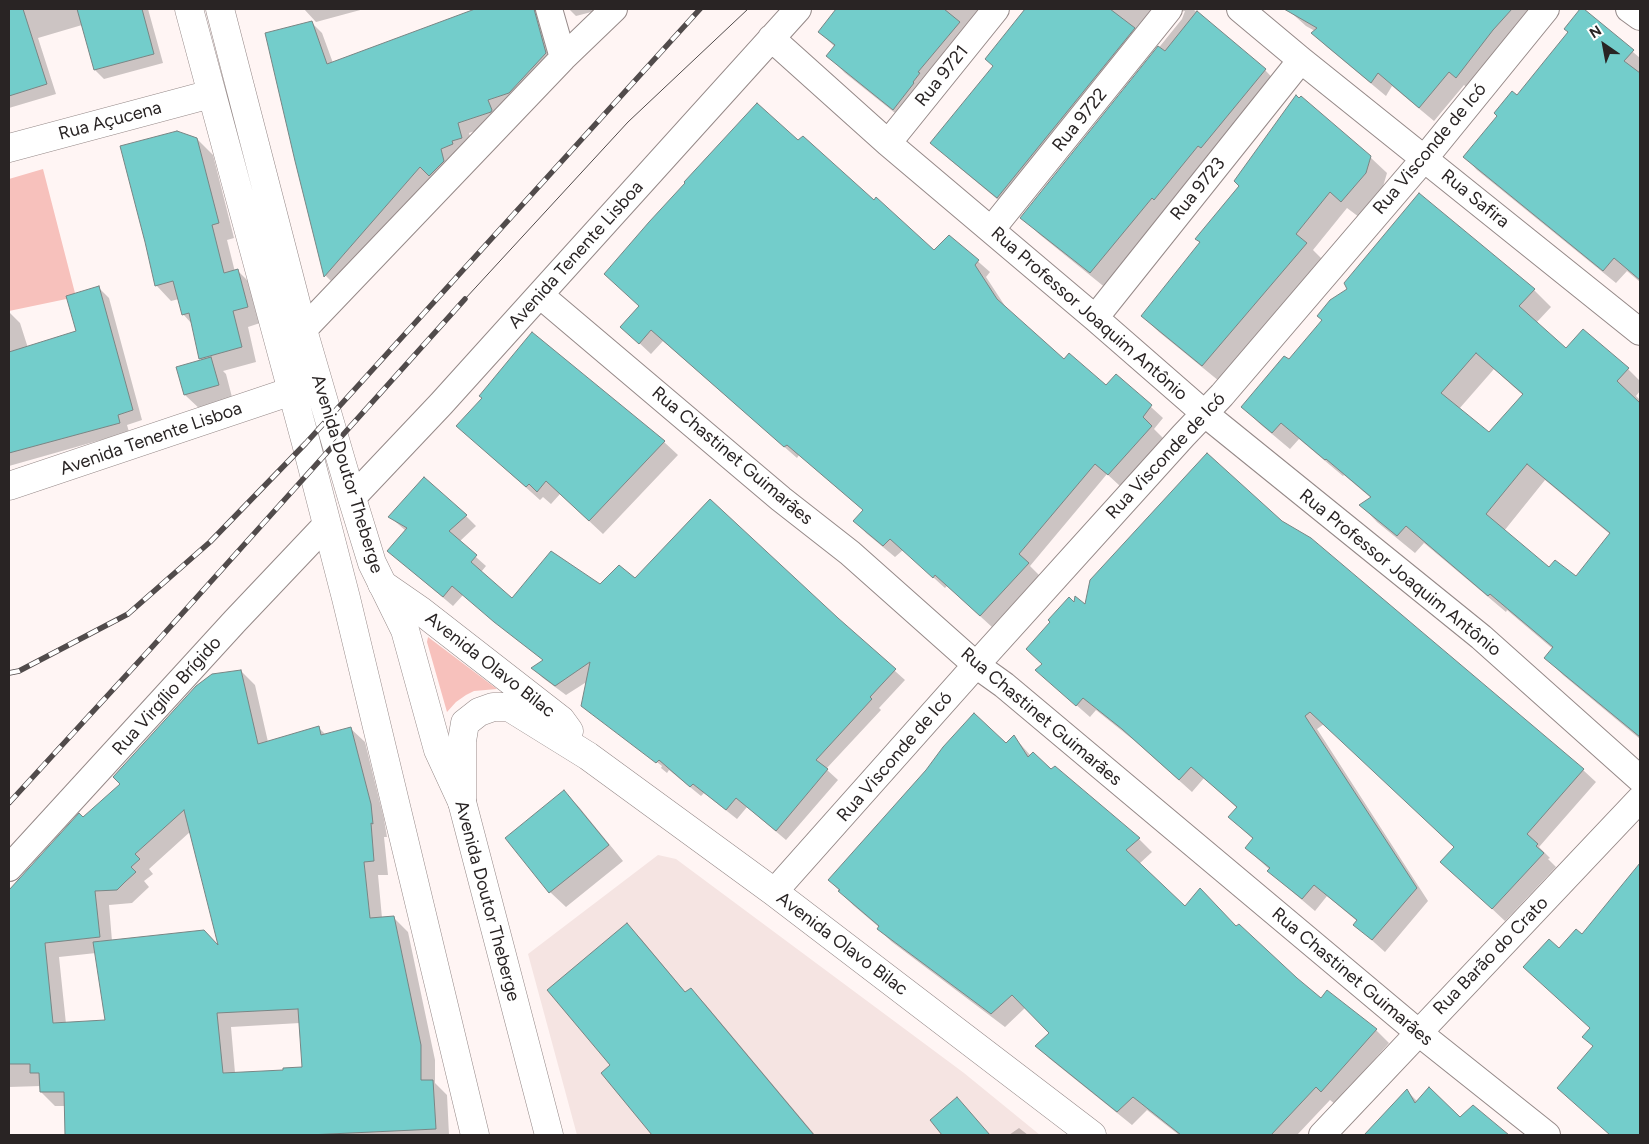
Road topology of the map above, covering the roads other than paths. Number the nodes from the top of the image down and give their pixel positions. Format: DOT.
graph roads {
  1 [pos="189,9"];
  2 [pos="220,9"];
  3 [pos="549,9"];
  4 [pos="614,9"];
  5 [pos="798,9"];
  6 [pos="996,9"];
  7 [pos="1169,9"];
  8 [pos="1240,9"];
  9 [pos="1546,9"];
  10 [pos="1629,9"];
  11 [pos="1640,17"];
  12 [pos="771,38"];
  13 [pos="563,58"];
  14 [pos="1301,60"];
  15 [pos="211,94"];
  16 [pos="888,143"];
  17 [pos="9,148"];
  18 [pos="1424,159"];
  19 [pos="992,230"];
  20 [pos="540,295"];
  21 [pos="1095,318"];
  22 [pos="303,330"];
  23 [pos="1640,332"];
  24 [pos="292,391"];
  25 [pos="1204,413"];
  26 [pos="9,486"];
  27 [pos="352,498"];
  28 [pos="326,525"];
  29 [pos="382,584"];
  30 [pos="976,665"];
  31 [pos="588,756"];
  32 [pos="1640,779"];
  33 [pos="1640,799"];
  34 [pos="462,802"];
  35 [pos="9,868"];
  36 [pos="774,892"];
  37 [pos="1419,1033"];
  38 [pos="475,1135"];
  39 [pos="549,1135"];
  40 [pos="1092,1135"];
  41 [pos="1322,1135"];
  42 [pos="1547,1135"];
  1 -- 15 [label="main road, Avenida Doutor Theberge"];
  2 -- 22 [label="main road, Avenida Doutor Theberge"];
  3 -- 13 [label="street"];
  4 -- 13 [label="street"];
  5 -- 12 [label="street, Avenida Tenente Lisboa"];
  6 -- 16 [label="street, Rua 9721"];
  7 -- 19 [label="street, Rua 9722"];
  8 -- 14 [label="street, Rua Safira"];
  9 -- 18 [label="street, Rua Visconde de Icó"];
  10 -- 11 [label="street"];
  12 -- 16 [label="street, Rua Professor Joaquim Antônio"];
  12 -- 20 [label="street, Avenida Tenente Lisboa"];
  13 -- 22 [label="street"];
  14 -- 18 [label="street, Rua Safira"];
  14 -- 21 [label="street, Rua 9723"];
  15 -- 17 [label="main road, Rua Açucena"];
  15 -- 24 [label="main road, Avenida Doutor Theberge"];
  16 -- 19 [label="street, Rua Professor Joaquim Antônio"];
  18 -- 23 [label="street, Rua Safira"];
  18 -- 25 [label="street, Rua Visconde de Icó"];
  19 -- 21 [label="street, Rua Professor Joaquim Antônio"];
  20 -- 27 [label="street, Avenida Tenente Lisboa"];
  20 -- 30 [label="street, Rua Chastinet Guimarães"];
  21 -- 25 [label="street, Rua Professor Joaquim Antônio"];
  22 -- 27 [label="main road, Avenida Doutor Theberge"];
  24 -- 26 [label="main road, Avenida Tenente Lisboa"];
  24 -- 28 [label="main road, Avenida Doutor Theberge"];
  25 -- 30 [label="street, Rua Visconde de Icó"];
  25 -- 32 [label="street, Rua Professor Joaquim Antônio"];
  27 -- 29 [label="main road, Avenida Doutor Theberge"];
  28 -- 35 [label="street, Rua Virgílio Brígido"];
  28 -- 38 [label="main road, Avenida Doutor Theberge"];
  29 -- 31 [label="main road, Avenida Olavo Bilac"];
  29 -- 34 [label="main road, Avenida Doutor Theberge"];
  30 -- 36 [label="street, Rua Visconde de Icó"];
  30 -- 37 [label="street, Rua Chastinet Guimarães"];
  31 -- 34 [label="main road, Avenida Olavo Bilac"];
  31 -- 36 [label="main road, Avenida Olavo Bilac"];
  33 -- 37 [label="street, Rua Barão do Crato"];
  34 -- 39 [label="main road, Avenida Doutor Theberge"];
  36 -- 40 [label="main road, Avenida Olavo Bilac"];
  37 -- 41 [label="street, Rua Barão do Crato"];
  37 -- 42 [label="street, Rua Chastinet Guimarães"];
}
